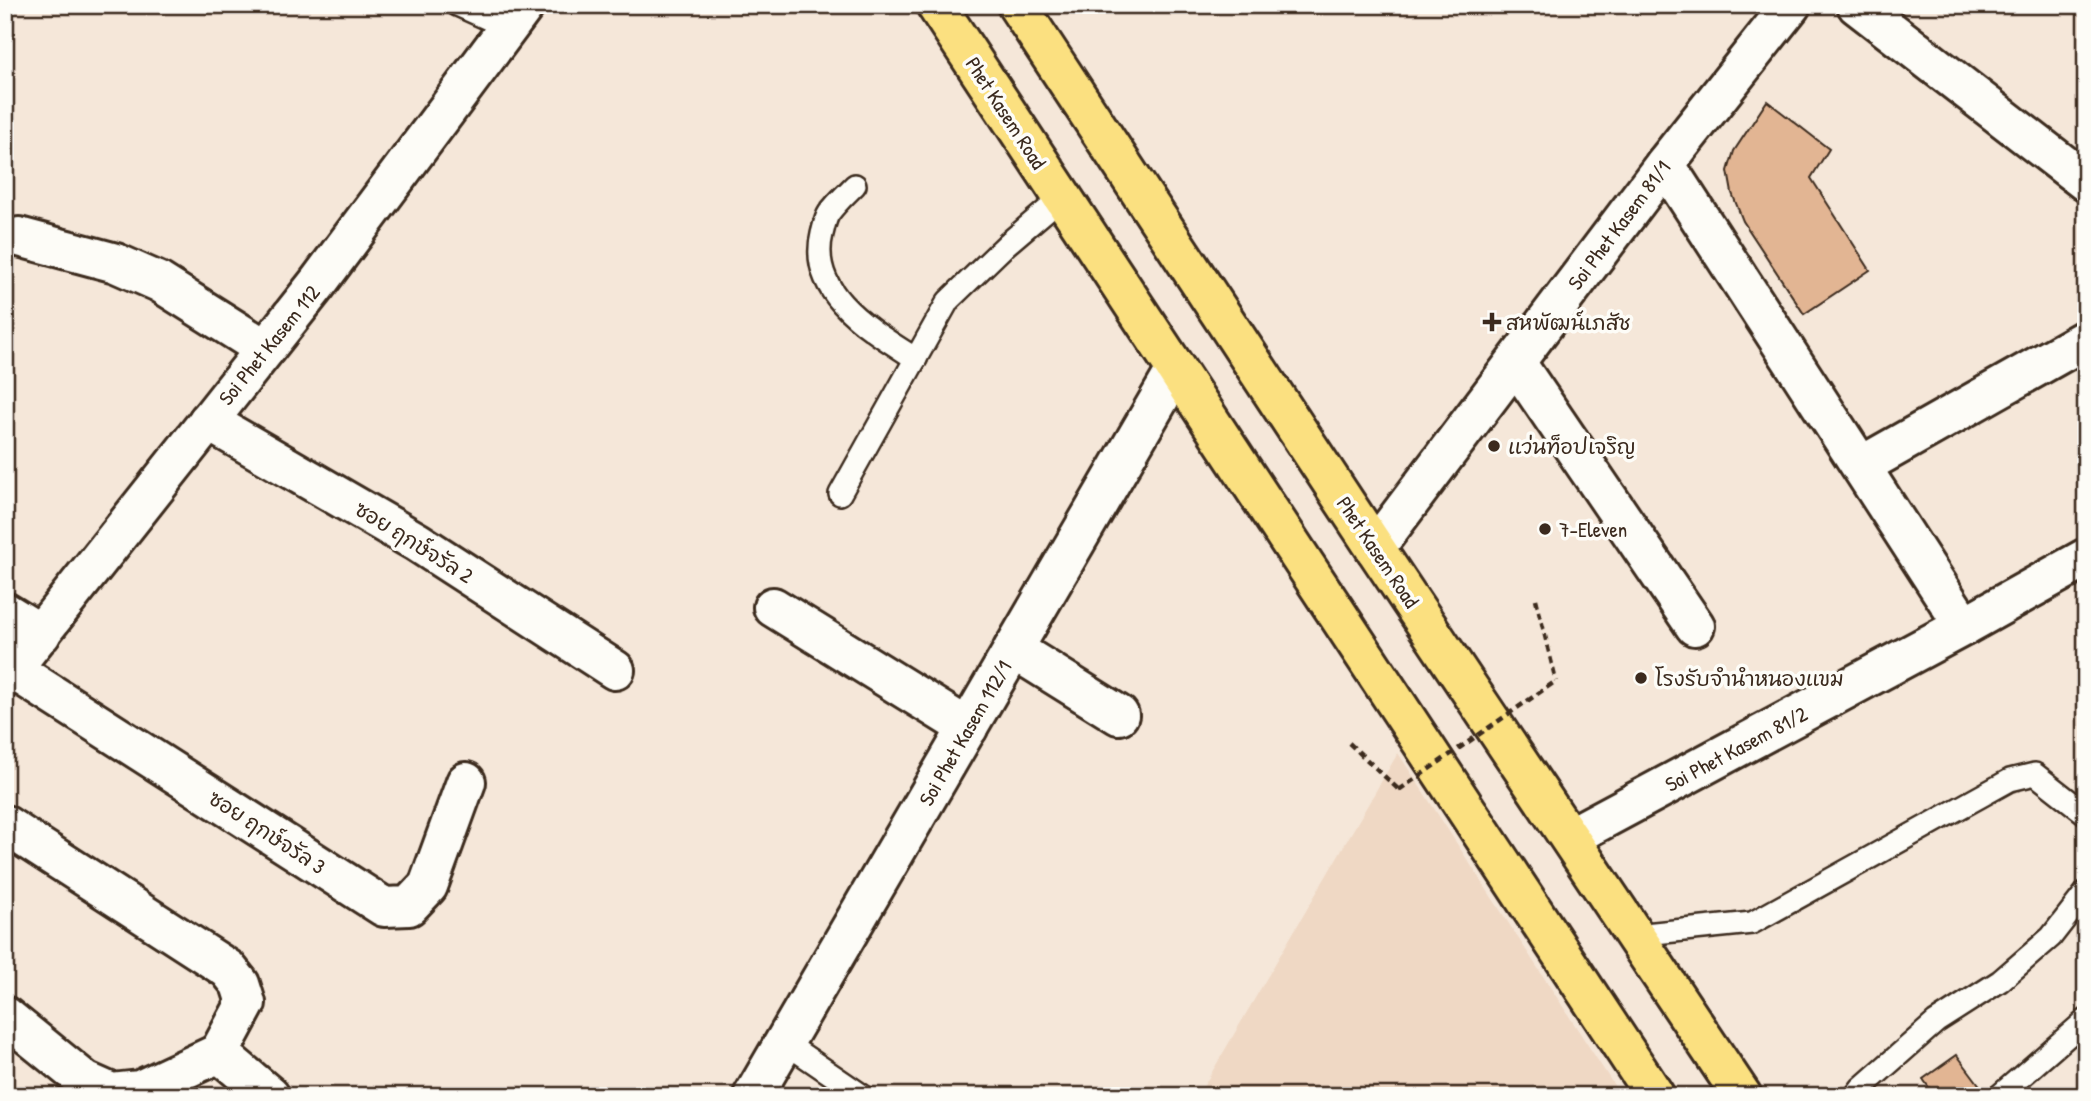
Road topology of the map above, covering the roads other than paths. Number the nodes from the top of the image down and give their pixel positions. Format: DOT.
graph roads {
  1 [pos="457,5"];
  2 [pos="1017,5"];
  3 [pos="1791,5"];
  4 [pos="1857,5"];
  5 [pos="947,9"];
  6 [pos="516,17"];
  7 [pos="1665,164"];
  8 [pos="2086,182"];
  9 [pos="855,185"];
  10 [pos="1061,198"];
  11 [pos="19,237"];
  12 [pos="2086,339"];
  13 [pos="265,349"];
  14 [pos="916,359"];
  15 [pos="1516,363"];
  16 [pos="1176,370"];
  17 [pos="208,421"];
  18 [pos="1861,466"];
  19 [pos="840,494"];
  20 [pos="1375,548"];
  21 [pos="2086,558"];
  22 [pos="773,607"];
  23 [pos="5,612"];
  24 [pos="1695,626"];
  25 [pos="1965,626"];
  26 [pos="41,634"];
  27 [pos="1013,649"];
  28 [pos="615,670"];
  29 [pos="9,674"];
  30 [pos="1119,715"];
  31 [pos="968,728"];
  32 [pos="466,782"];
  33 [pos="2086,814"];
  34 [pos="5,825"];
  35 [pos="1570,837"];
  36 [pos="2086,892"];
  37 [pos="1635,934"];
  38 [pos="5,1016"];
  39 [pos="2086,1020"];
  40 [pos="784,1042"];
  41 [pos="219,1053"];
  42 [pos="270,1096"];
  43 [pos="753,1096"];
  44 [pos="863,1096"];
  45 [pos="1655,1096"];
  46 [pos="1742,1096"];
  47 [pos="1855,1096"];
  48 [pos="1998,1096"];
  1 -- 6 [label="lane"];
  2 -- 20 [label="main road, Phet Kasem Road"];
  3 -- 7 [label="street, Soi Phet Kasem 81/1"];
  4 -- 8 [label="street"];
  5 -- 10 [label="main road, Phet Kasem Road"];
  6 -- 13 [label="street, Soi Phet Kasem 112"];
  7 -- 15 [label="street, Soi Phet Kasem 81/1"];
  7 -- 18 [label="street"];
  9 -- 14 [label="lane"];
  10 -- 14 [label="lane"];
  10 -- 16 [label="main road, Phet Kasem Road"];
  11 -- 13 [label="street"];
  12 -- 18 [label="street"];
  13 -- 17 [label="street, Soi Phet Kasem 112"];
  14 -- 19 [label="lane"];
  15 -- 20 [label="street, Soi Phet Kasem 81/1"];
  15 -- 24 [label="street"];
  16 -- 27 [label="street, Soi Phet Kasem 112/1"];
  16 -- 45 [label="main road, Phet Kasem Road"];
  17 -- 26 [label="street, Soi Phet Kasem 112"];
  17 -- 28 [label="street, ซอย ฤกษ์จรัล 2"];
  18 -- 25 [label="street"];
  20 -- 35 [label="main road, Phet Kasem Road"];
  21 -- 25 [label="street, Soi Phet Kasem 81/2"];
  22 -- 31 [label="street"];
  23 -- 26 [label="street"];
  25 -- 35 [label="street, Soi Phet Kasem 81/2"];
  26 -- 29 [label="street, Soi Phet Kasem 112"];
  27 -- 30 [label="street"];
  27 -- 31 [label="street, Soi Phet Kasem 112/1"];
  29 -- 32 [label="street, ซอย ฤกษ์จรัล 3"];
  31 -- 40 [label="street, Soi Phet Kasem 112/1"];
  33 -- 37 [label="lane"];
  34 -- 41 [label="street"];
  35 -- 37 [label="main road, Phet Kasem Road"];
  36 -- 47 [label="lane"];
  37 -- 46 [label="main road, Phet Kasem Road"];
  38 -- 41 [label="street"];
  39 -- 48 [label="lane"];
  40 -- 43 [label="street, Soi Phet Kasem 112/1"];
  40 -- 44 [label="lane"];
  41 -- 42 [label="street"];
}
